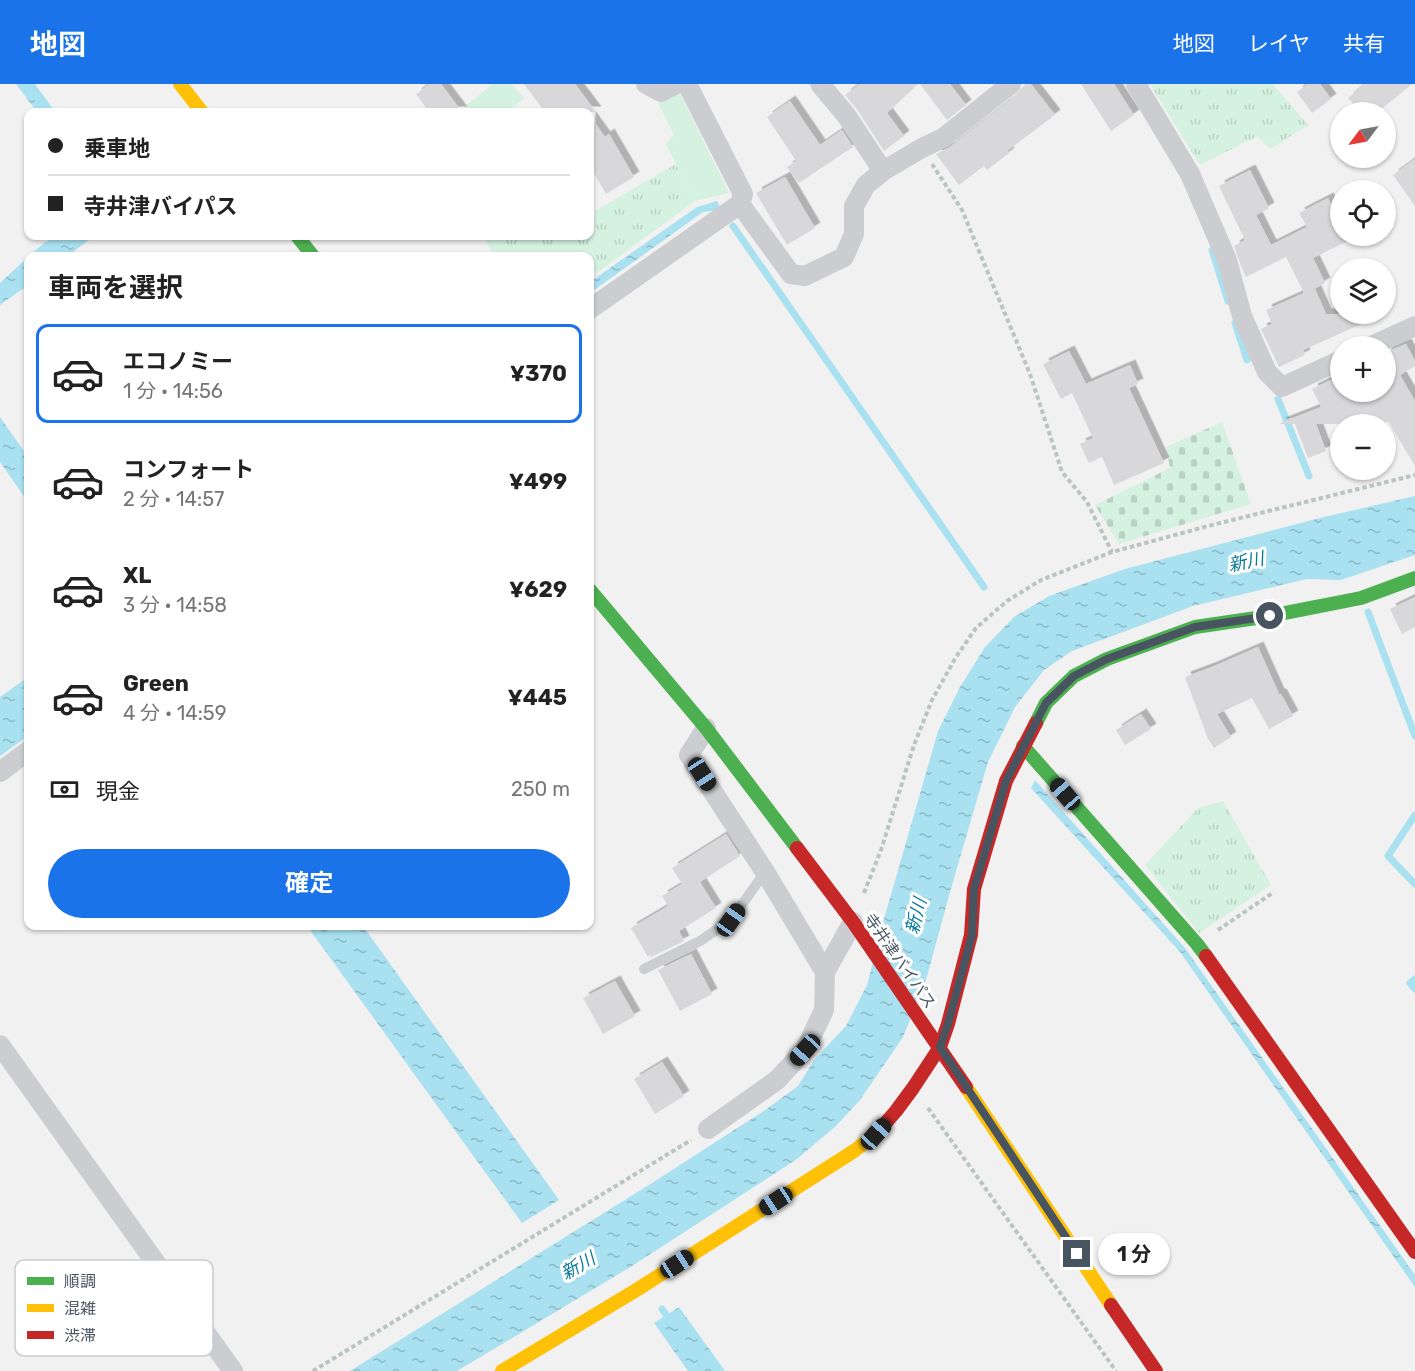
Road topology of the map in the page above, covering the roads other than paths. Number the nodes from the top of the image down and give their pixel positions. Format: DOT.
graph roads {
  1 [pos="180,84"];
  2 [pos="646,84"];
  3 [pos="676,84"];
  4 [pos="687,84"];
  5 [pos="820,84"];
  6 [pos="1011,84"];
  7 [pos="1136,84"];
  8 [pos="199,108"];
  9 [pos="883,171"];
  10 [pos="740,204"];
  11 [pos="300,240"];
  12 [pos="310,252"];
  13 [pos="594,306"];
  14 [pos="1414,330"];
  15 [pos="1396,337"];
  16 [pos="1330,365"];
  17 [pos="1415,578"];
  18 [pos="594,595"];
  19 [pos="706,728"];
  20 [pos="1023,746"];
  21 [pos="24,755"];
  22 [pos="0,772"];
  23 [pos="765,872"];
  24 [pos="853,922"];
  25 [pos="644,969"];
  26 [pos="825,972"];
  27 [pos="0,1045"];
  28 [pos="940,1047"];
  29 [pos="708,1129"];
  30 [pos="1415,1252"];
  31 [pos="154,1260"];
  32 [pos="213,1343"];
  33 [pos="233,1371"];
  34 [pos="502,1371"];
  35 [pos="1156,1371"];
  1 -- 8 [label="main road"];
  2 -- 3 [label="street"];
  4 -- 10 [label="street"];
  5 -- 9 [label="street"];
  6 -- 9 [label="street"];
  7 -- 16 [label="street"];
  9 -- 10 [label="street"];
  10 -- 13 [label="street"];
  11 -- 12 [label="main road"];
  14 -- 15 [label="street"];
  17 -- 20 [label="main road"];
  18 -- 19 [label="main road, 寺井津バイパス"];
  19 -- 23 [label="street"];
  19 -- 24 [label="main road, 寺井津バイパス"];
  20 -- 28 [label="main road"];
  20 -- 30 [label="main road"];
  21 -- 22 [label="street"];
  23 -- 25 [label="lane"];
  23 -- 26 [label="street"];
  24 -- 26 [label="street"];
  24 -- 28 [label="main road, 寺井津バイパス"];
  26 -- 29 [label="street"];
  27 -- 31 [label="street"];
  28 -- 34 [label="main road"];
  28 -- 35 [label="main road, 寺井津バイパス"];
  32 -- 33 [label="street"];
}
